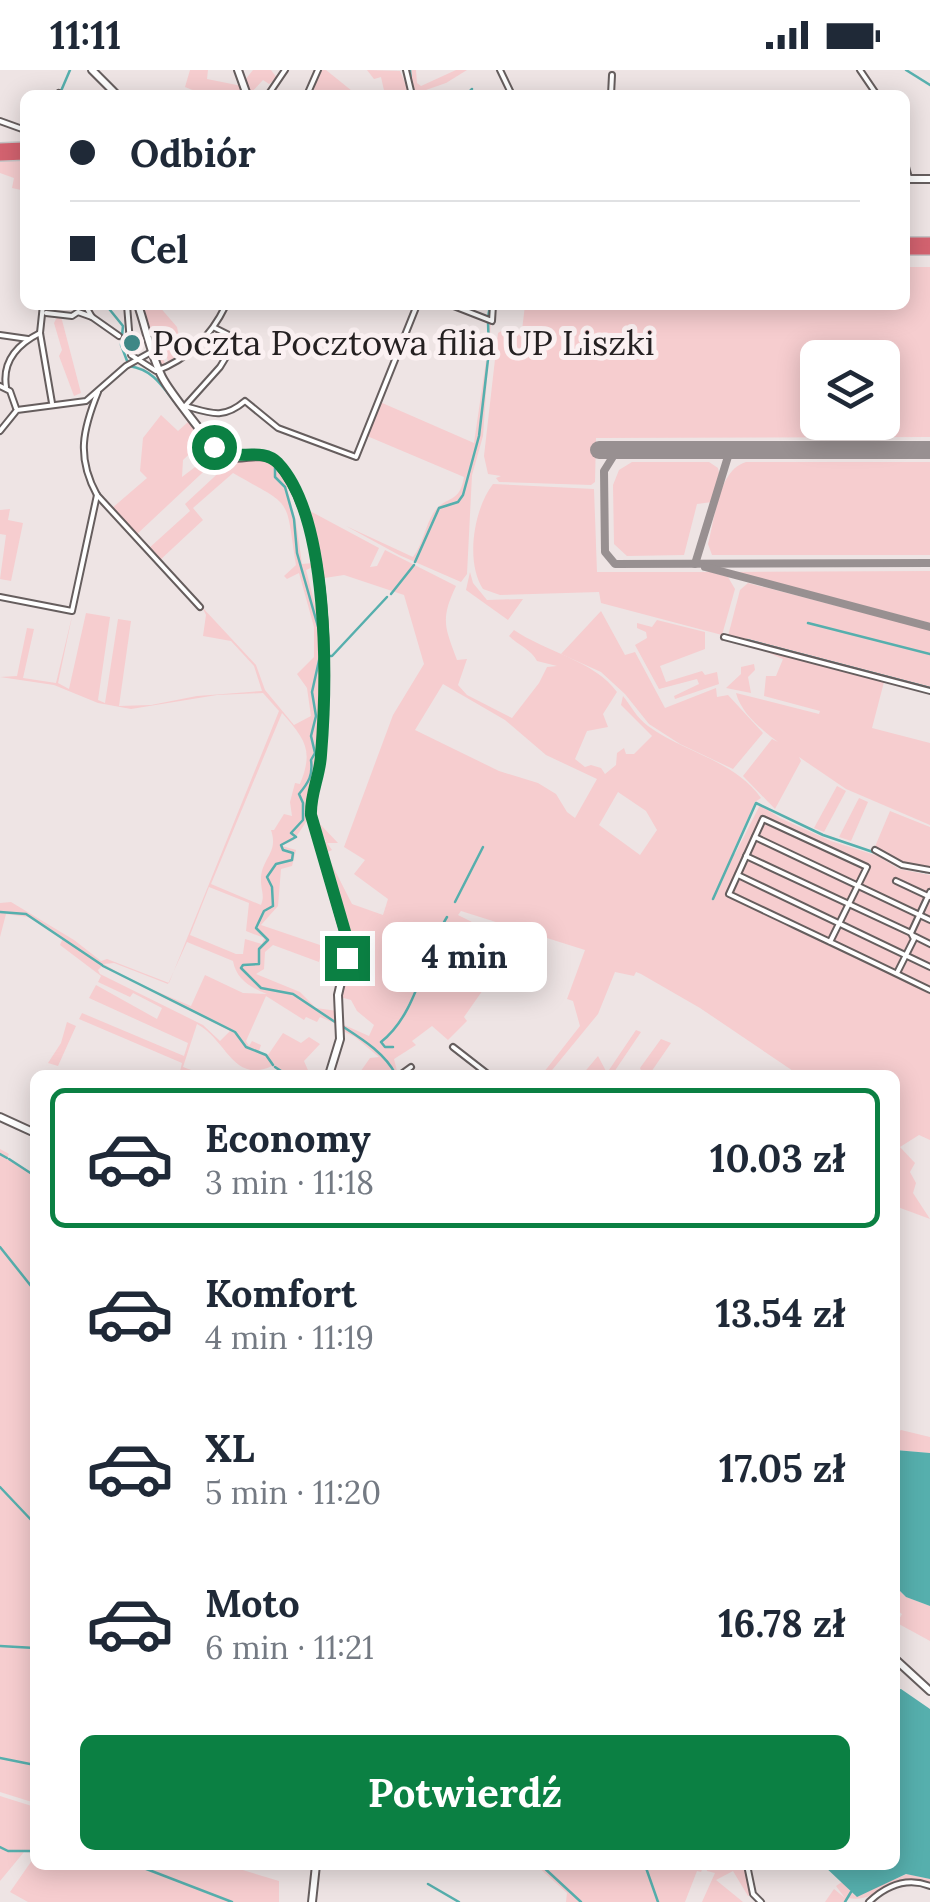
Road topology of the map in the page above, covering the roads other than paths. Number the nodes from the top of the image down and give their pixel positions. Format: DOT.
graph roads {
  1 [pos="92,70"];
  2 [pos="612,75"];
  3 [pos="112,90"];
  4 [pos="611,90"];
  5 [pos="44,310"];
  6 [pos="88,310"];
  7 [pos="127,310"];
  8 [pos="140,310"];
  9 [pos="224,310"];
  10 [pos="415,310"];
  11 [pos="465,310"];
  12 [pos="493,310"];
  13 [pos="44,313"];
  14 [pos="92,317"];
  15 [pos="215,328"];
  16 [pos="40,333"];
  17 [pos="0,336"];
  18 [pos="119,336"];
  19 [pos="28,339"];
  20 [pos="153,351"];
  21 [pos="131,363"];
  22 [pos="160,370"];
  23 [pos="3,386"];
  24 [pos="98,392"];
  25 [pos="83,402"];
  26 [pos="52,404"];
  27 [pos="185,406"];
  28 [pos="17,410"];
  29 [pos="89,411"];
  30 [pos="0,431"];
  31 [pos="97,495"];
  32 [pos="0,597"];
  33 [pos="200,608"];
  34 [pos="724,637"];
  35 [pos="930,691"];
  36 [pos="755,837"];
  37 [pos="875,850"];
  38 [pos="746,856"];
  39 [pos="930,870"];
  40 [pos="738,875"];
  41 [pos="896,881"];
  42 [pos="858,885"];
  43 [pos="929,895"];
  44 [pos="848,904"];
  45 [pos="919,915"];
  46 [pos="930,920"];
  47 [pos="840,924"];
  48 [pos="912,935"];
  49 [pos="830,942"];
  50 [pos="930,944"];
  51 [pos="906,955"];
  52 [pos="930,966"];
  53 [pos="897,974"];
  54 [pos="930,990"];
  55 [pos="452,1047"];
  56 [pos="411,1067"];
  57 [pos="330,1070"];
  58 [pos="407,1070"];
  59 [pos="482,1070"];
  60 [pos="0,1117"];
  61 [pos="30,1131"];
  62 [pos="900,1664"];
  63 [pos="930,1691"];
  64 [pos="315,1870"];
  65 [pos="747,1870"];
  66 [pos="930,1886"];
  67 [pos="312,1902"];
  68 [pos="762,1902"];
  69 [pos="869,1902"];
  1 -- 3 [label="street"];
  2 -- 4 [label="street"];
  5 -- 13 [label="street"];
  6 -- 14 [label="street"];
  7 -- 21 [label="street"];
  8 -- 20 [label="street"];
  9 -- 15 [label="street"];
  10 -- 27 [label="street"];
  11 -- 12 [label="street"];
  13 -- 14 [label="street"];
  13 -- 16 [label="street"];
  14 -- 18 [label="street"];
  15 -- 22 [label="street"];
  15 -- 27 [label="street"];
  16 -- 19 [label="street"];
  16 -- 26 [label="street"];
  17 -- 19 [label="street"];
  19 -- 23 [label="street"];
  20 -- 21 [label="street"];
  20 -- 22 [label="street"];
  21 -- 22 [label="street"];
  21 -- 24 [label="street"];
  22 -- 27 [label="street"];
  23 -- 28 [label="street"];
  24 -- 25 [label="street"];
  24 -- 29 [label="street"];
  25 -- 26 [label="street"];
  25 -- 29 [label="street"];
  26 -- 28 [label="street"];
  27 -- 57 [label="street"];
  28 -- 30 [label="street"];
  29 -- 31 [label="street"];
  31 -- 32 [label="street"];
  31 -- 33 [label="street"];
  34 -- 35 [label="street"];
  36 -- 38 [label="street"];
  36 -- 42 [label="street"];
  36 -- 42 [label="street"];
  37 -- 39 [label="street"];
  38 -- 40 [label="street"];
  38 -- 44 [label="street"];
  40 -- 47 [label="street"];
  40 -- 49 [label="street"];
  41 -- 43 [label="street"];
  42 -- 44 [label="street"];
  42 -- 45 [label="street"];
  43 -- 45 [label="street"];
  44 -- 47 [label="street"];
  44 -- 48 [label="street"];
  45 -- 46 [label="street"];
  45 -- 48 [label="street"];
  47 -- 49 [label="street"];
  47 -- 51 [label="street"];
  48 -- 50 [label="street"];
  48 -- 51 [label="street"];
  49 -- 53 [label="street"];
  51 -- 52 [label="street"];
  51 -- 53 [label="street"];
  53 -- 54 [label="street"];
  55 -- 59 [label="street"];
  56 -- 58 [label="street"];
  60 -- 61 [label="street"];
  62 -- 63 [label="street"];
  64 -- 67 [label="street"];
  65 -- 68 [label="street"];
  66 -- 69 [label="street"];
}
